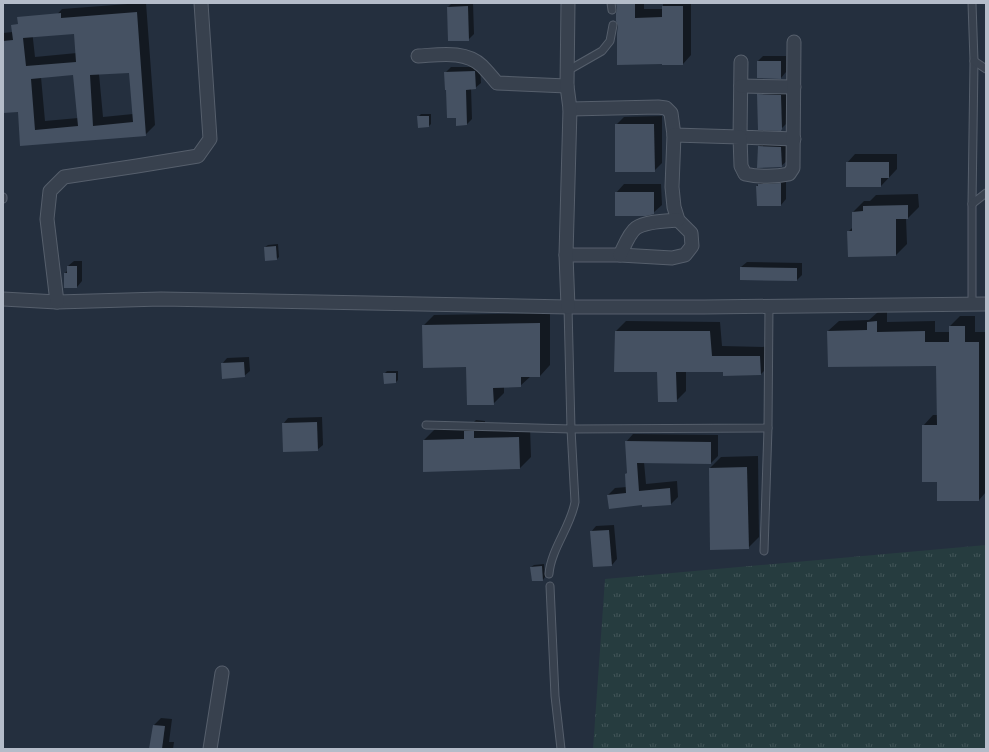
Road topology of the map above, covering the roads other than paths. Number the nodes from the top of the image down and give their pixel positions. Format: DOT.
graph roads {
  1 [pos="201,3"];
  2 [pos="568,3"];
  3 [pos="972,3"];
  4 [pos="613,25"];
  5 [pos="794,42"];
  6 [pos="418,56"];
  7 [pos="974,61"];
  8 [pos="741,62"];
  9 [pos="986,69"];
  10 [pos="567,72"];
  11 [pos="567,86"];
  12 [pos="740,86"];
  13 [pos="794,87"];
  14 [pos="570,109"];
  15 [pos="674,135"];
  16 [pos="740,136"];
  17 [pos="794,139"];
  18 [pos="986,193"];
  19 [pos="982,199"];
  20 [pos="972,204"];
  21 [pos="678,220"];
  22 [pos="566,255"];
  23 [pos="620,255"];
  24 [pos="3,299"];
  25 [pos="57,302"];
  26 [pos="972,304"];
  27 [pos="986,304"];
  28 [pos="769,306"];
  29 [pos="568,307"];
  30 [pos="426,425"];
  31 [pos="768,428"];
  32 [pos="571,429"];
  33 [pos="764,551"];
  34 [pos="549,574"];
  35 [pos="550,586"];
  36 [pos="222,673"];
  37 [pos="210,749"];
  38 [pos="561,749"];
  1 -- 25 [label="street"];
  2 -- 10 [label="street"];
  3 -- 7 [label="lane"];
  4 -- 10 [label="lane"];
  5 -- 13 [label="street"];
  6 -- 11 [label="street"];
  7 -- 9 [label="lane"];
  7 -- 20 [label="lane"];
  8 -- 12 [label="street"];
  10 -- 11 [label="street"];
  11 -- 14 [label="street"];
  12 -- 13 [label="street"];
  12 -- 16 [label="street"];
  13 -- 17 [label="street"];
  14 -- 15 [label="street"];
  14 -- 22 [label="street"];
  15 -- 16 [label="street"];
  15 -- 21 [label="street"];
  16 -- 17 [label="street"];
  16 -- 17 [label="street"];
  18 -- 19 [label="lane"];
  19 -- 20 [label="lane"];
  20 -- 26 [label="lane"];
  21 -- 23 [label="street"];
  21 -- 23 [label="street"];
  22 -- 23 [label="street"];
  22 -- 29 [label="street"];
  24 -- 25 [label="street"];
  25 -- 29 [label="street"];
  26 -- 27 [label="street"];
  26 -- 28 [label="street"];
  28 -- 29 [label="street"];
  28 -- 31 [label="lane"];
  29 -- 32 [label="lane"];
  30 -- 32 [label="lane"];
  31 -- 32 [label="lane"];
  31 -- 33 [label="lane"];
  32 -- 34 [label="lane"];
  35 -- 38 [label="lane"];
  36 -- 37 [label="street"];
}
